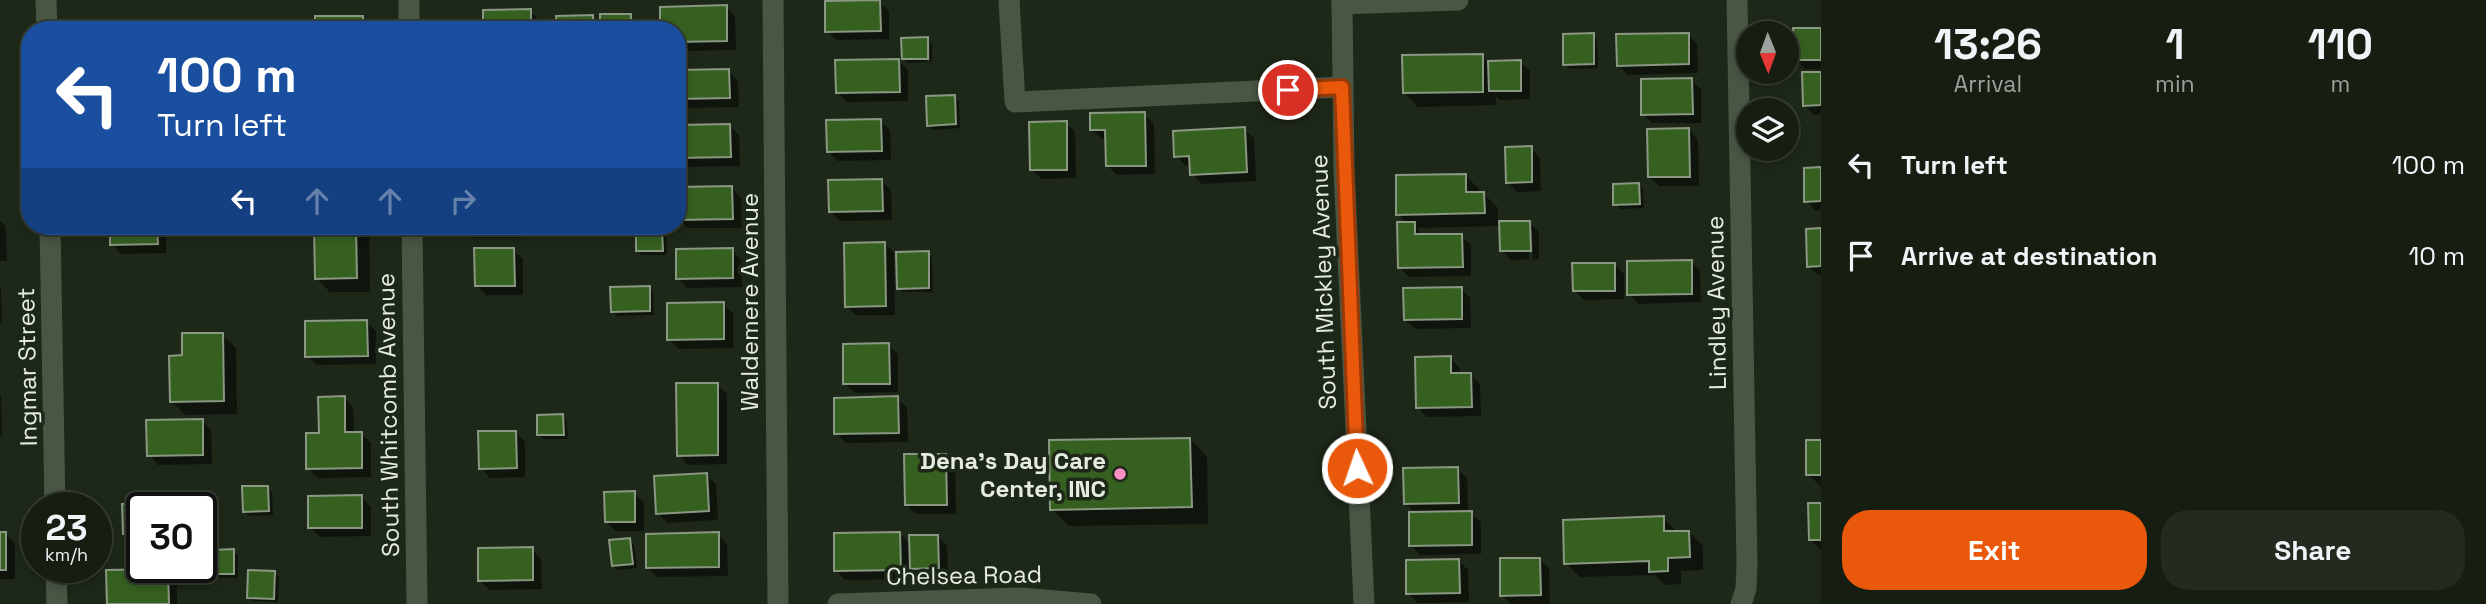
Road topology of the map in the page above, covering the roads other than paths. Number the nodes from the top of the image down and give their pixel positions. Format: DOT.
graph roads {
  1 [pos="46,0"];
  2 [pos="409,0"];
  3 [pos="773,0"];
  4 [pos="1009,0"];
  5 [pos="1458,0"];
  6 [pos="1737,0"];
  7 [pos="1342,2"];
  8 [pos="47,21"];
  9 [pos="409,21"];
  10 [pos="1342,87"];
  11 [pos="50,235"];
  12 [pos="412,235"];
  13 [pos="55,492"];
  14 [pos="57,583"];
  15 [pos="57,604"];
  16 [pos="417,604"];
  17 [pos="778,604"];
  18 [pos="838,604"];
  19 [pos="1091,604"];
  20 [pos="1364,604"];
  21 [pos="1741,604"];
  1 -- 8 [label="street"];
  2 -- 9 [label="street"];
  3 -- 17 [label="street, Waldemere Avenue"];
  4 -- 10 [label="street"];
  5 -- 7 [label="street"];
  6 -- 21 [label="street, Lindley Avenue"];
  7 -- 10 [label="street, South Mickley Avenue"];
  10 -- 20 [label="street, South Mickley Avenue"];
  11 -- 13 [label="street, Ingmar Street"];
  12 -- 16 [label="street, South Whitcomb Avenue"];
  14 -- 15 [label="street"];
  18 -- 19 [label="street, Chelsea Road"];
}
